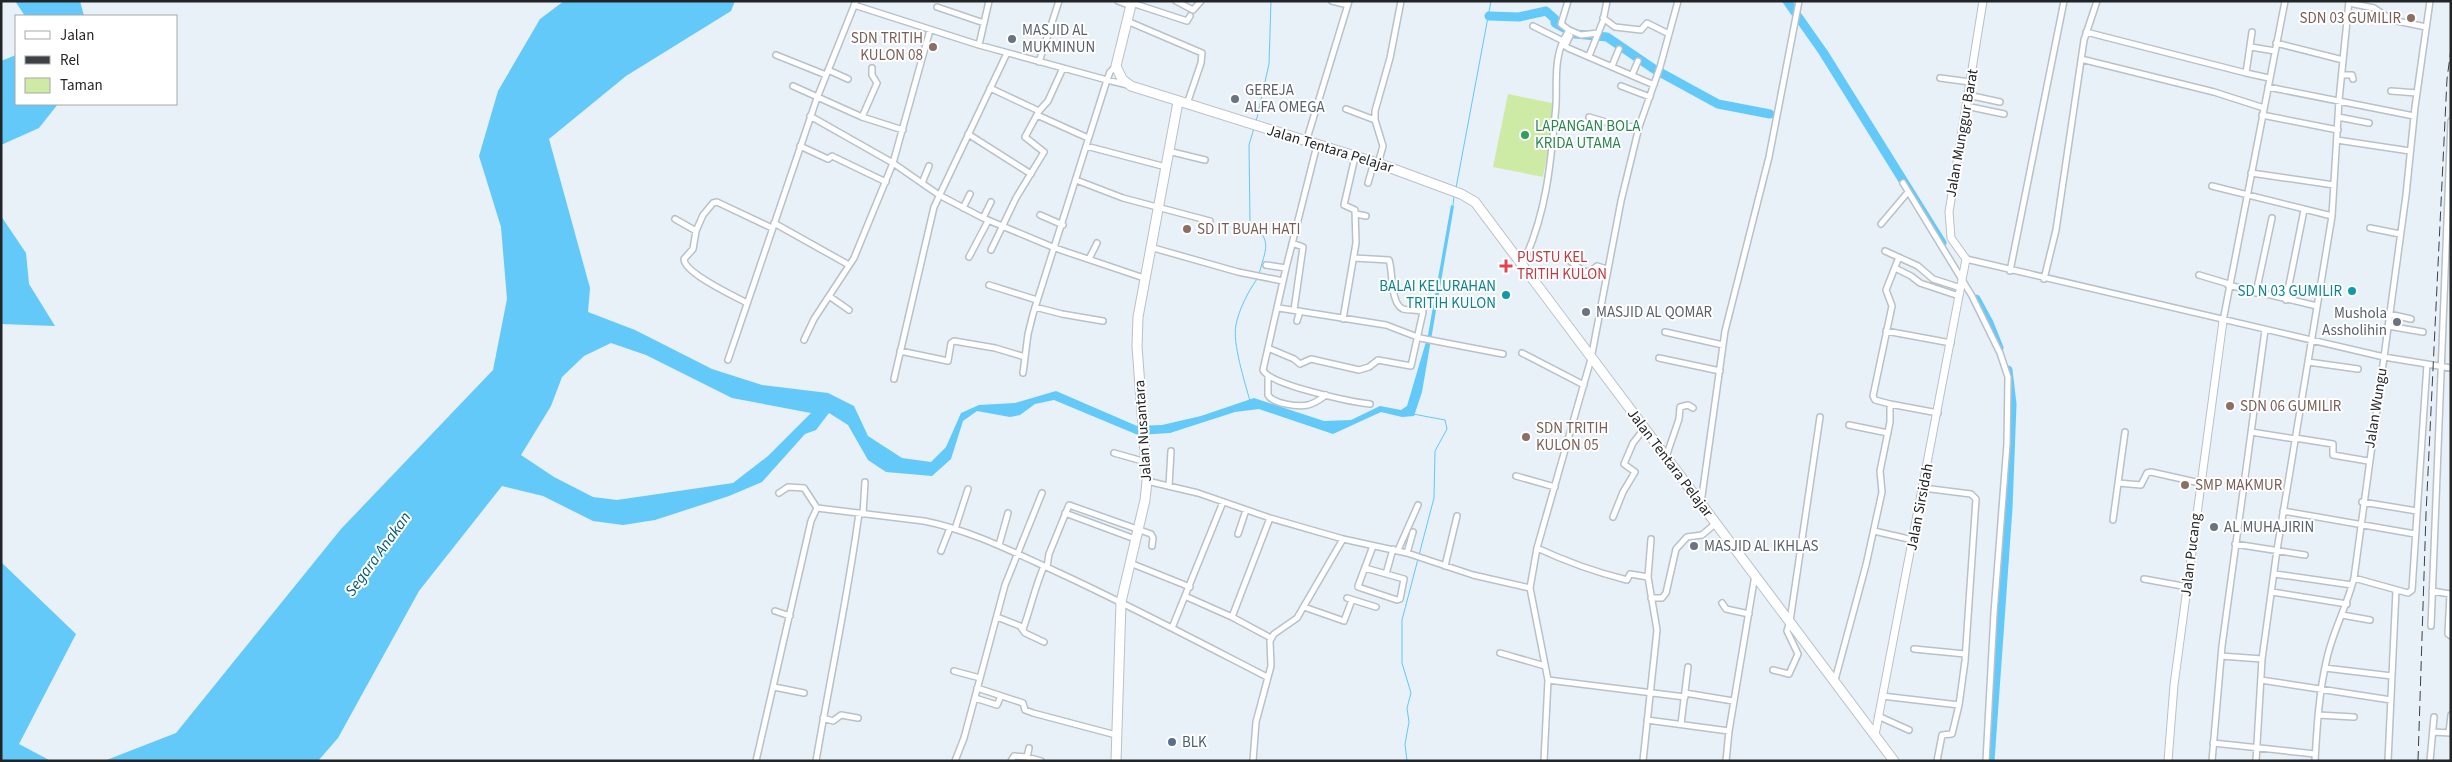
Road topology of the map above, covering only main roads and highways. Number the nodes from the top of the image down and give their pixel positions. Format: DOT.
graph roads {
  1 [pos="1131,3"];
  2 [pos="1182,104"];
  3 [pos="1116,761"];
  4 [pos="1894,761"];
  1 -- 2 [label="highway, Jalan Tentara Pelajar"];
  2 -- 3 [label="highway, Jalan Nusantara"];
  2 -- 4 [label="highway, Jalan Tentara Pelajar"];
}
